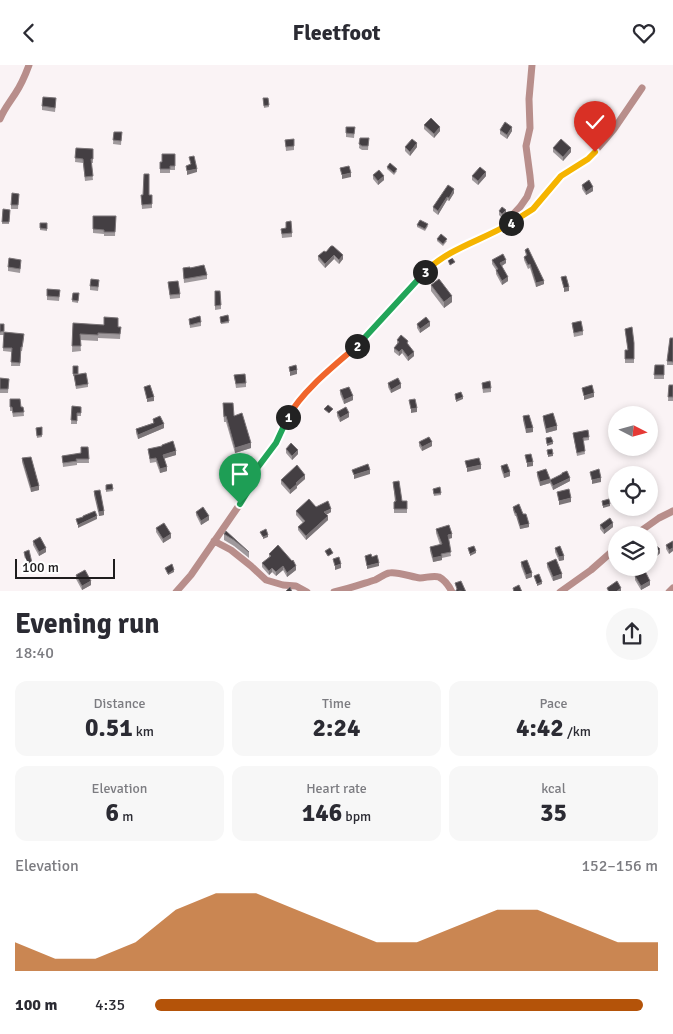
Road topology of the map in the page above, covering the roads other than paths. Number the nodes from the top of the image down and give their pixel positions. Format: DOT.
graph roads {
  1 [pos="29,65"];
  2 [pos="532,65"];
  3 [pos="642,88"];
  4 [pos="0,119"];
  5 [pos="504,227"];
  6 [pos="673,511"];
  7 [pos="648,526"];
  8 [pos="214,541"];
  9 [pos="608,556"];
  10 [pos="673,588"];
  11 [pos="176,591"];
  12 [pos="305,591"];
  13 [pos="334,591"];
  14 [pos="452,591"];
  15 [pos="560,591"];
  16 [pos="669,591"];
  1 -- 4 [label="street"];
  2 -- 5 [label="street"];
  3 -- 5 [label="street"];
  5 -- 8 [label="street"];
  6 -- 7 [label="street"];
  8 -- 11 [label="street"];
  8 -- 12 [label="street"];
  9 -- 15 [label="street"];
  10 -- 16 [label="street"];
  13 -- 14 [label="street"];
}
